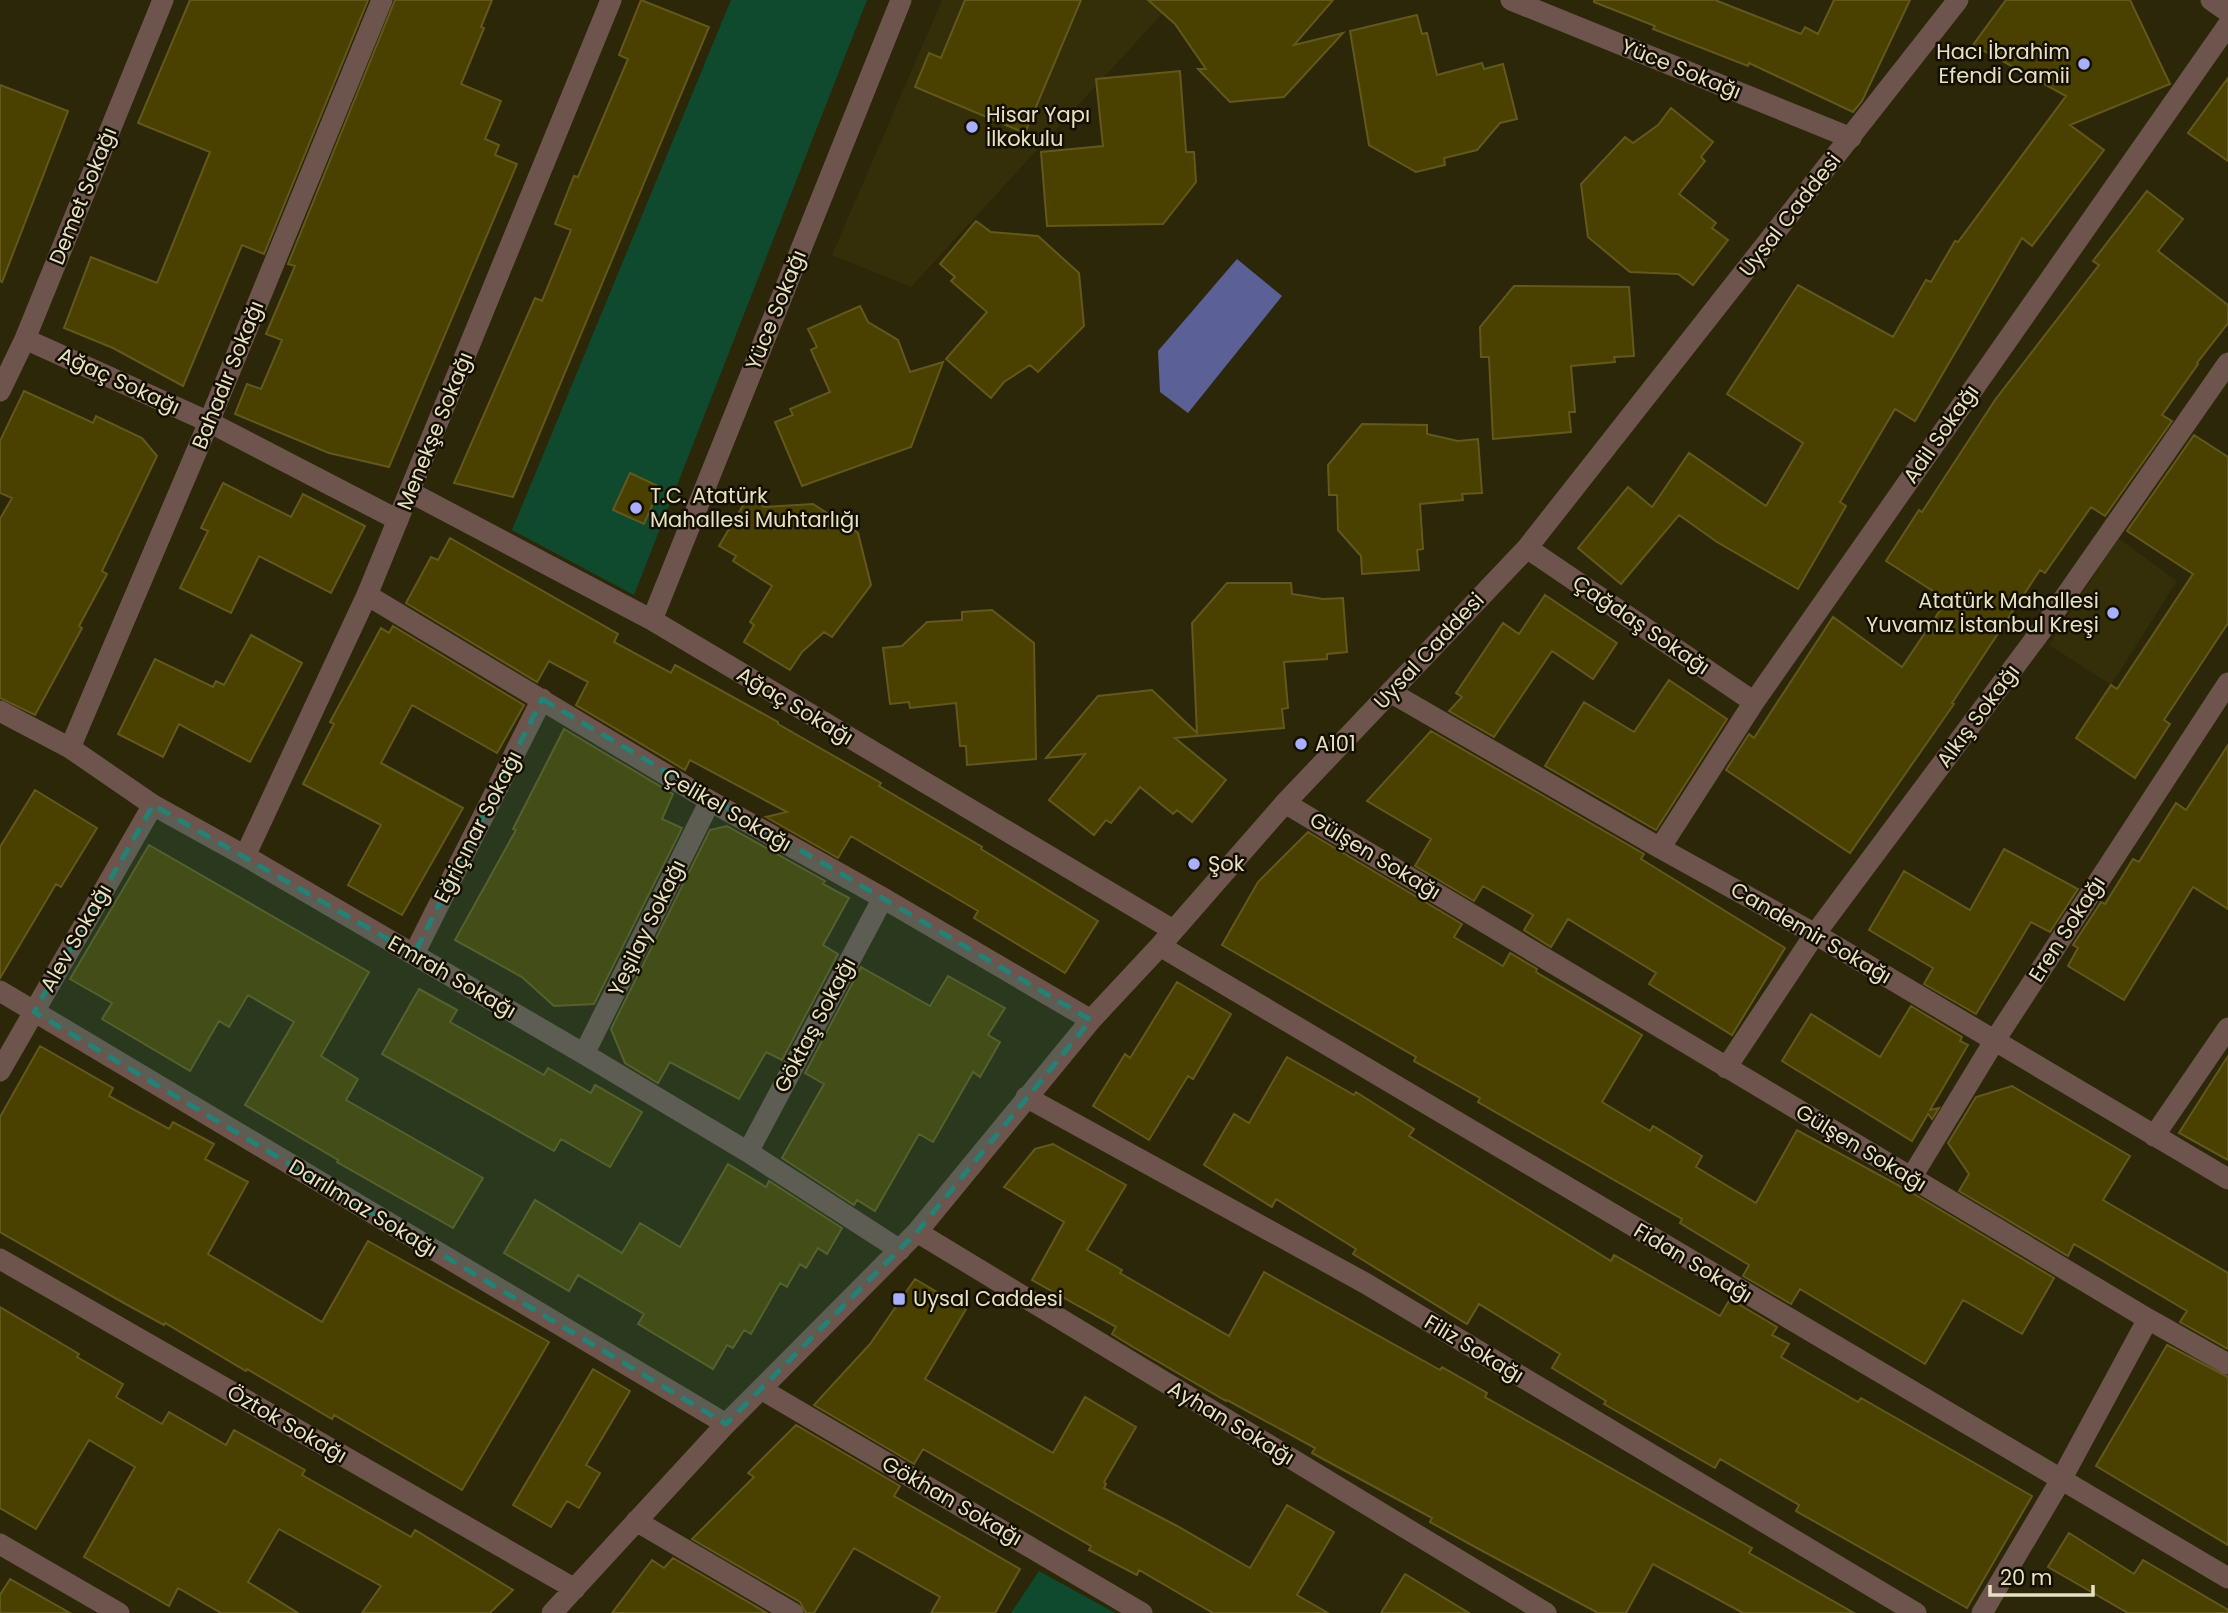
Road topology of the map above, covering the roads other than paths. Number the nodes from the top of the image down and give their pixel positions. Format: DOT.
graph roads {
  1 [pos="163,0"];
  2 [pos="382,0"];
  3 [pos="611,0"];
  4 [pos="901,0"];
  5 [pos="1511,0"];
  6 [pos="1958,0"];
  7 [pos="2211,0"];
  8 [pos="2228,12"];
  9 [pos="2228,25"];
  10 [pos="1851,138"];
  11 [pos="25,339"];
  12 [pos="2228,363"];
  13 [pos="0,391"];
  14 [pos="209,422"];
  15 [pos="410,492"];
  16 [pos="398,520"];
  17 [pos="1527,548"];
  18 [pos="367,595"];
  19 [pos="652,620"];
  20 [pos="2228,683"];
  21 [pos="1390,692"];
  22 [pos="542,699"];
  23 [pos="1754,702"];
  24 [pos="0,711"];
  25 [pos="70,748"];
  26 [pos="710,801"];
  27 [pos="1285,803"];
  28 [pos="153,805"];
  29 [pos="1660,848"];
  30 [pos="245,856"];
  31 [pos="883,898"];
  32 [pos="1815,934"];
  33 [pos="1166,938"];
  34 [pos="414,954"];
  35 [pos="0,991"];
  36 [pos="34,1012"];
  37 [pos="1091,1020"];
  38 [pos="2228,1028"];
  39 [pos="1995,1040"];
  40 [pos="584,1054"];
  41 [pos="1727,1068"];
  42 [pos="0,1071"];
  43 [pos="1026,1097"];
  44 [pos="2154,1136"];
  45 [pos="748,1152"];
  46 [pos="1911,1178"];
  47 [pos="2228,1178"];
  48 [pos="916,1233"];
  49 [pos="900,1250"];
  50 [pos="0,1259"];
  51 [pos="2148,1319"];
  52 [pos="2228,1364"];
  53 [pos="761,1389"];
  54 [pos="726,1424"];
  55 [pos="2062,1478"];
  56 [pos="636,1521"];
  57 [pos="0,1544"];
  58 [pos="2228,1578"];
  59 [pos="575,1589"];
  60 [pos="119,1613"];
  61 [pos="552,1613"];
  62 [pos="793,1613"];
  63 [pos="1142,1613"];
  64 [pos="1546,1613"];
  65 [pos="1916,1613"];
  66 [pos="1982,1613"];
  1 -- 11 [label="street, Demet Sokağı"];
  2 -- 14 [label="street, Bahadır Sokağı"];
  3 -- 15 [label="street, Menekşe Sokağı"];
  4 -- 19 [label="street, Yüce Sokağı"];
  5 -- 10 [label="street, Yüce Sokağı"];
  6 -- 10 [label="street, Uysal Caddesi"];
  7 -- 8 [label="street"];
  9 -- 23 [label="street, Adil Sokağı"];
  10 -- 17 [label="street, Uysal Caddesi"];
  11 -- 13 [label="street, Demet Sokağı"];
  11 -- 14 [label="street, Ağaç Sokağı"];
  12 -- 32 [label="street, Alkış Sokağı"];
  14 -- 16 [label="street, Ağaç Sokağı"];
  14 -- 25 [label="street, Bahadır Sokağı"];
  15 -- 16 [label="street, Menekşe Sokağı"];
  15 -- 19 [label="street, Ağaç Sokağı"];
  16 -- 18 [label="street, Menekşe Sokağı"];
  17 -- 21 [label="street, Uysal Caddesi"];
  17 -- 23 [label="street, Çağdaş Sokağı"];
  18 -- 22 [label="street, Çelikel Sokağı"];
  18 -- 30 [label="street, Menekşe Sokağı"];
  19 -- 33 [label="street, Ağaç Sokağı"];
  20 -- 39 [label="street, Eren Sokağı"];
  21 -- 27 [label="street, Uysal Caddesi"];
  21 -- 29 [label="street, Candemir Sokağı"];
  22 -- 26 [label="street, Çelikel Sokağı"];
  22 -- 34 [label="street, Eğriçınar Sokağı"];
  23 -- 29 [label="street, Adil Sokağı"];
  24 -- 25 [label="street, Emrah Sokağı"];
  25 -- 28 [label="street, Emrah Sokağı"];
  26 -- 31 [label="street, Çelikel Sokağı"];
  26 -- 40 [label="street, Yeşilay Sokağı"];
  27 -- 33 [label="street, Uysal Caddesi"];
  27 -- 41 [label="street, Gülşen Sokağı"];
  28 -- 30 [label="street, Emrah Sokağı"];
  28 -- 36 [label="street, Alev Sokağı"];
  29 -- 32 [label="street, Candemir Sokağı"];
  30 -- 34 [label="street, Emrah Sokağı"];
  31 -- 37 [label="street, Çelikel Sokağı"];
  31 -- 45 [label="street, Göktaş Sokağı"];
  32 -- 39 [label="street, Candemir Sokağı"];
  32 -- 41 [label="street, Alkış Sokağı"];
  33 -- 37 [label="street, Uysal Caddesi"];
  33 -- 55 [label="street, Fidan Sokağı"];
  34 -- 40 [label="street, Emrah Sokağı"];
  35 -- 36 [label="street, Darılmaz Sokağı"];
  36 -- 42 [label="street, Alev Sokağı"];
  36 -- 54 [label="street, Darılmaz Sokağı"];
  37 -- 43 [label="street, Uysal Caddesi"];
  38 -- 44 [label="street"];
  39 -- 44 [label="street, Candemir Sokağı"];
  39 -- 46 [label="street, Eren Sokağı"];
  40 -- 45 [label="street, Emrah Sokağı"];
  41 -- 46 [label="street, Gülşen Sokağı"];
  43 -- 48 [label="street, Uysal Caddesi"];
  43 -- 65 [label="street, Filiz Sokağı"];
  44 -- 47 [label="street, Candemir Sokağı"];
  45 -- 49 [label="street, Emrah Sokağı"];
  46 -- 51 [label="street, Gülşen Sokağı"];
  48 -- 49 [label="street, Uysal Caddesi"];
  48 -- 64 [label="street, Ayhan Sokağı"];
  49 -- 53 [label="street, Uysal Caddesi"];
  50 -- 59 [label="street, Öztok Sokağı"];
  51 -- 52 [label="street, Gülşen Sokağı"];
  51 -- 55 [label="street"];
  53 -- 54 [label="street, Uysal Caddesi"];
  53 -- 63 [label="street, Gökhan Sokağı"];
  54 -- 56 [label="street, Uysal Caddesi"];
  55 -- 58 [label="street, Fidan Sokağı"];
  55 -- 66 [label="street"];
  56 -- 59 [label="street, Uysal Caddesi"];
  56 -- 62 [label="street"];
  57 -- 60 [label="street"];
  59 -- 61 [label="street, Uysal Caddesi"];
}
